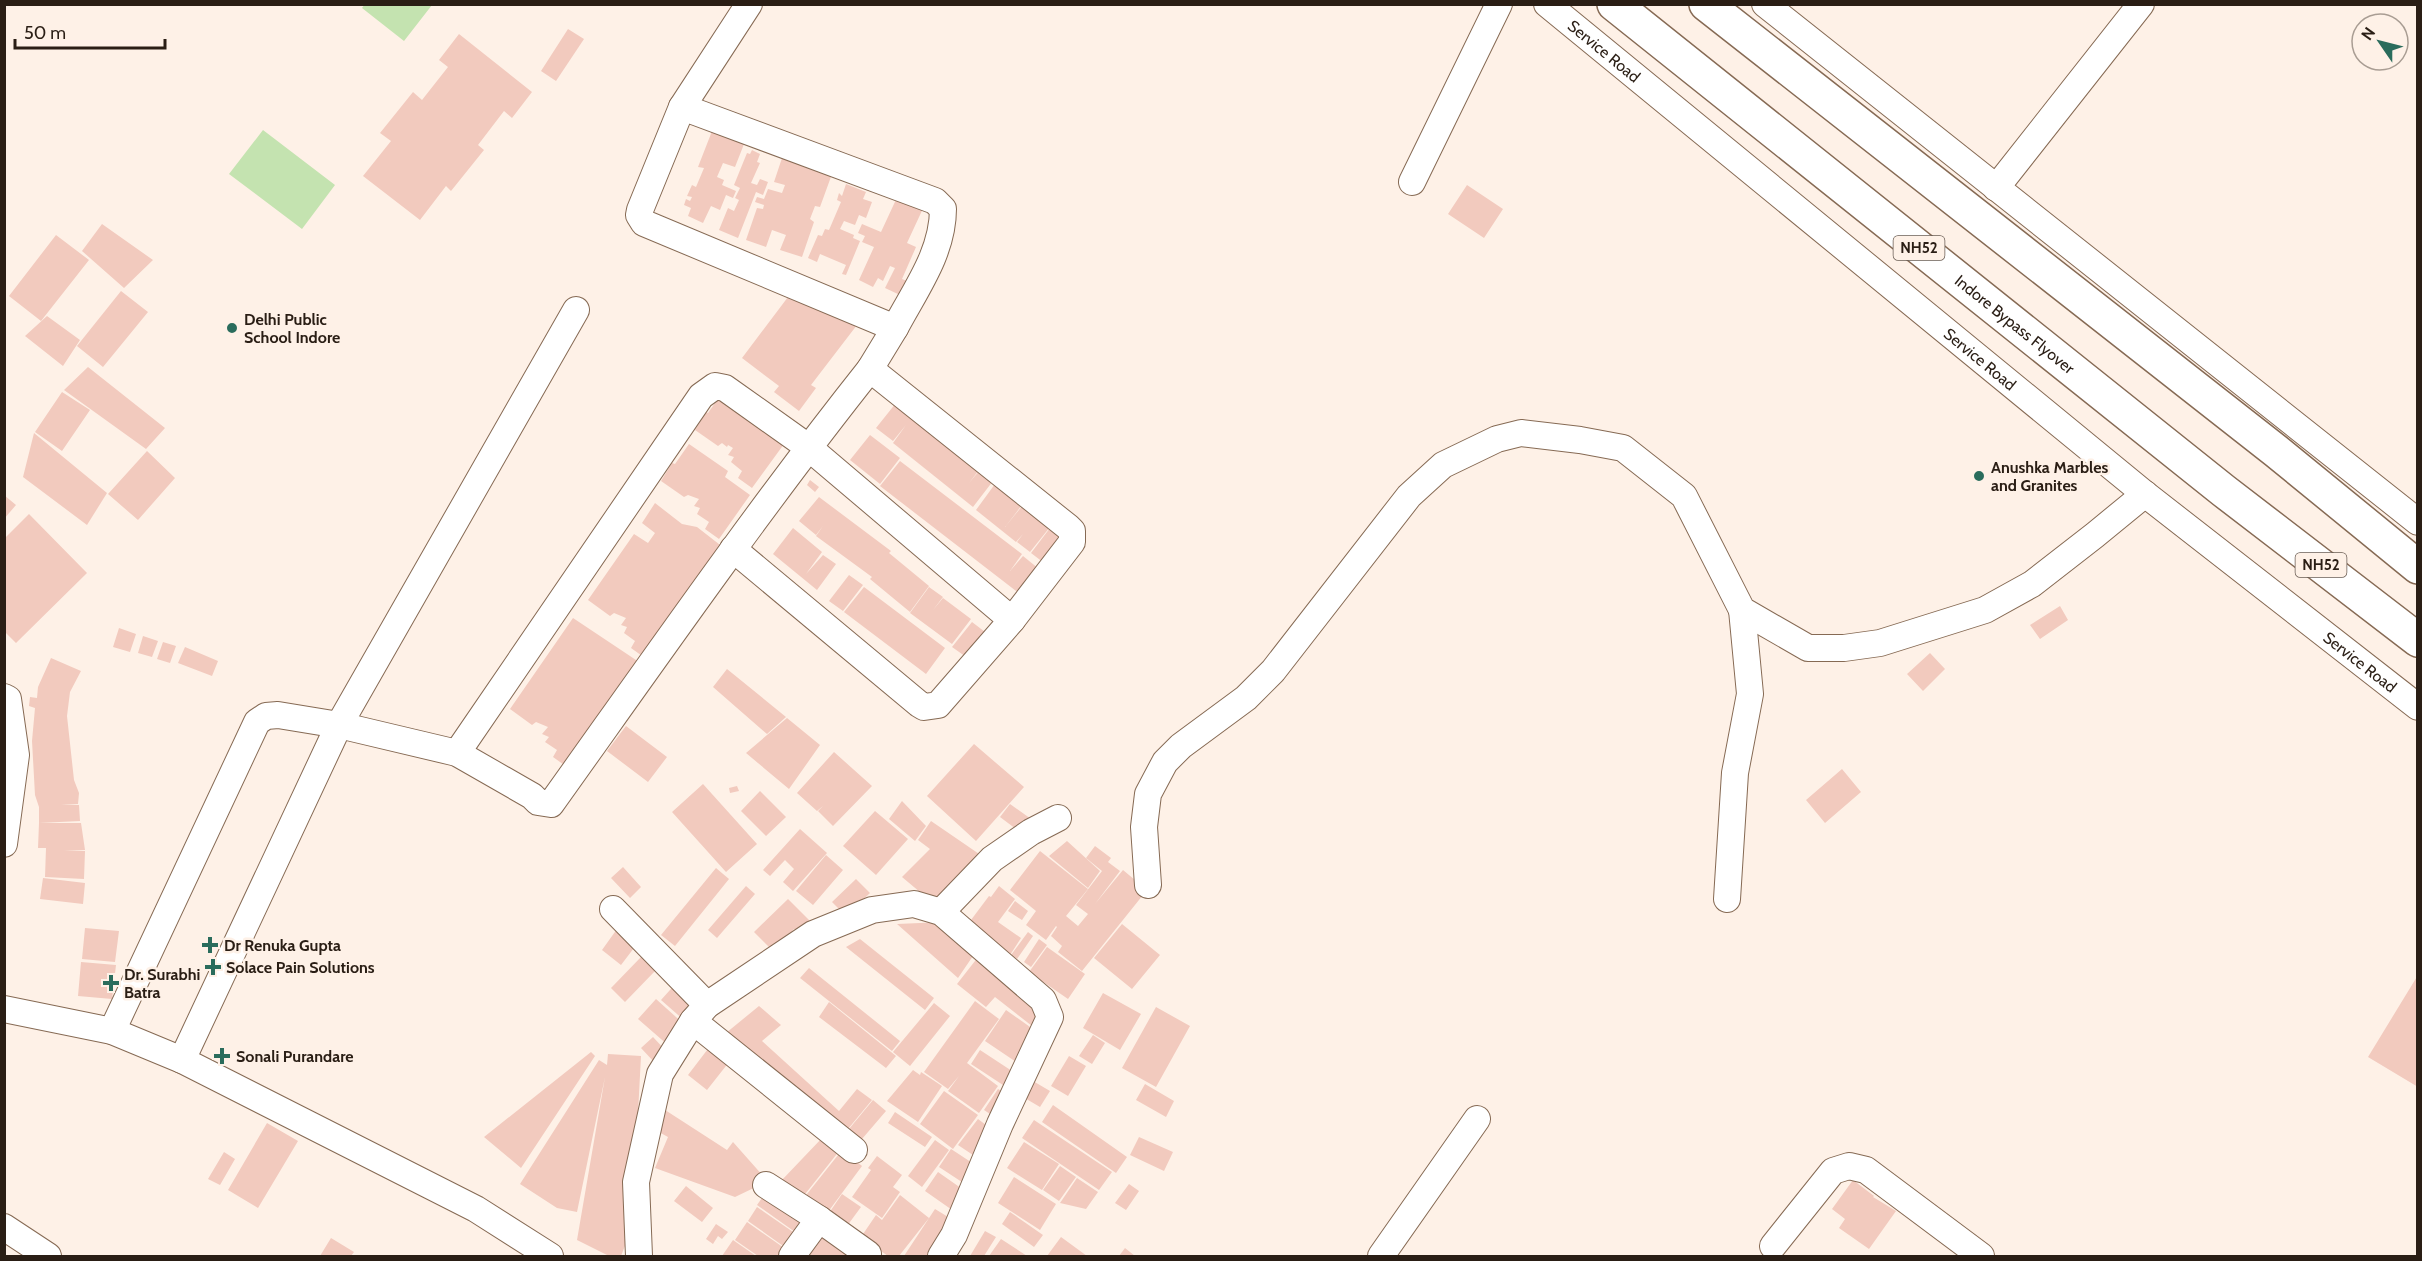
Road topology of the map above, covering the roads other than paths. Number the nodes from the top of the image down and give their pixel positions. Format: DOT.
graph roads {
  1 [pos="749,4"];
  2 [pos="1499,4"];
  3 [pos="1547,4"];
  4 [pos="1614,4"];
  5 [pos="1706,4"];
  6 [pos="1765,4"];
  7 [pos="2141,4"];
  8 [pos="682,107"];
  9 [pos="1413,182"];
  10 [pos="1996,188"];
  11 [pos="576,310"];
  12 [pos="895,328"];
  13 [pos="870,369"];
  14 [pos="808,447"];
  15 [pos="2145,494"];
  16 [pos="2418,522"];
  17 [pos="733,549"];
  18 [pos="2418,567"];
  19 [pos="1742,610"];
  20 [pos="1012,620"];
  21 [pos="2418,640"];
  22 [pos="4,697"];
  23 [pos="2418,707"];
  24 [pos="339,725"];
  25 [pos="457,753"];
  26 [pos="1058,818"];
  27 [pos="4,844"];
  28 [pos="1148,885"];
  29 [pos="1727,899"];
  30 [pos="613,909"];
  31 [pos="940,912"];
  32 [pos="4,1009"];
  33 [pos="700,1013"];
  34 [pos="112,1031"];
  35 [pos="182,1060"];
  36 [pos="1478,1119"];
  37 [pos="854,1150"];
  38 [pos="766,1185"];
  39 [pos="819,1219"];
  40 [pos="4,1227"];
  41 [pos="1775,1253"];
  42 [pos="39,1254"];
  43 [pos="869,1256"];
  44 [pos="550,1257"];
  45 [pos="639,1257"];
  46 [pos="792,1257"];
  47 [pos="941,1257"];
  48 [pos="1381,1257"];
  49 [pos="1981,1257"];
  1 -- 8 [label="street"];
  2 -- 9 [label="street"];
  3 -- 15 [label="street, Service Road"];
  4 -- 21 [label="highway, Indore Bypass Flyover / NH52"];
  5 -- 18 [label="highway"];
  6 -- 10 [label="street"];
  7 -- 10 [label="street"];
  8 -- 12 [label="street"];
  8 -- 12 [label="street"];
  10 -- 16 [label="street"];
  11 -- 24 [label="street"];
  12 -- 13 [label="street"];
  13 -- 14 [label="street"];
  13 -- 20 [label="street"];
  14 -- 17 [label="street"];
  14 -- 20 [label="street"];
  14 -- 25 [label="street"];
  15 -- 19 [label="street"];
  15 -- 23 [label="street, Service Road"];
  17 -- 20 [label="street"];
  17 -- 25 [label="street"];
  19 -- 28 [label="street"];
  19 -- 29 [label="street"];
  22 -- 27 [label="street"];
  24 -- 25 [label="street"];
  24 -- 34 [label="street"];
  24 -- 35 [label="street"];
  26 -- 31 [label="street"];
  30 -- 33 [label="street"];
  31 -- 33 [label="street"];
  31 -- 47 [label="street"];
  32 -- 34 [label="street"];
  33 -- 37 [label="street"];
  33 -- 45 [label="street"];
  34 -- 35 [label="street"];
  35 -- 44 [label="street"];
  36 -- 48 [label="street"];
  38 -- 39 [label="street"];
  39 -- 43 [label="street"];
  39 -- 46 [label="street"];
  40 -- 42 [label="street"];
  41 -- 49 [label="street"];
}
